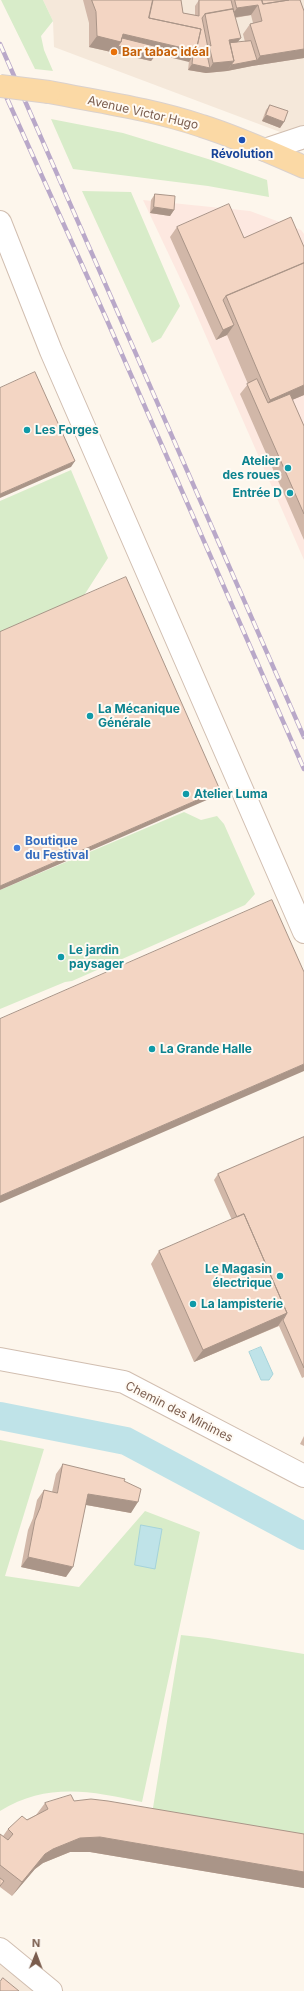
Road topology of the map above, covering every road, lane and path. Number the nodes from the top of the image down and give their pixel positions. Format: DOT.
graph roads {
  1 [pos="0,86"];
  2 [pos="304,137"];
  3 [pos="266,150"];
  4 [pos="304,167"];
  5 [pos="0,222"];
  6 [pos="304,932"];
  7 [pos="0,1359"];
  8 [pos="304,1476"];
  9 [pos="0,1949"];
  10 [pos="51,1991"];
  1 -- 3 [label="main road, Avenue Victor Hugo, bridge"];
  2 -- 3 [label="street"];
  3 -- 4 [label="main road, Avenue Victor Hugo"];
  5 -- 6 [label="street"];
  7 -- 8 [label="street, Chemin des Minimes"];
  9 -- 10 [label="street"];
}
